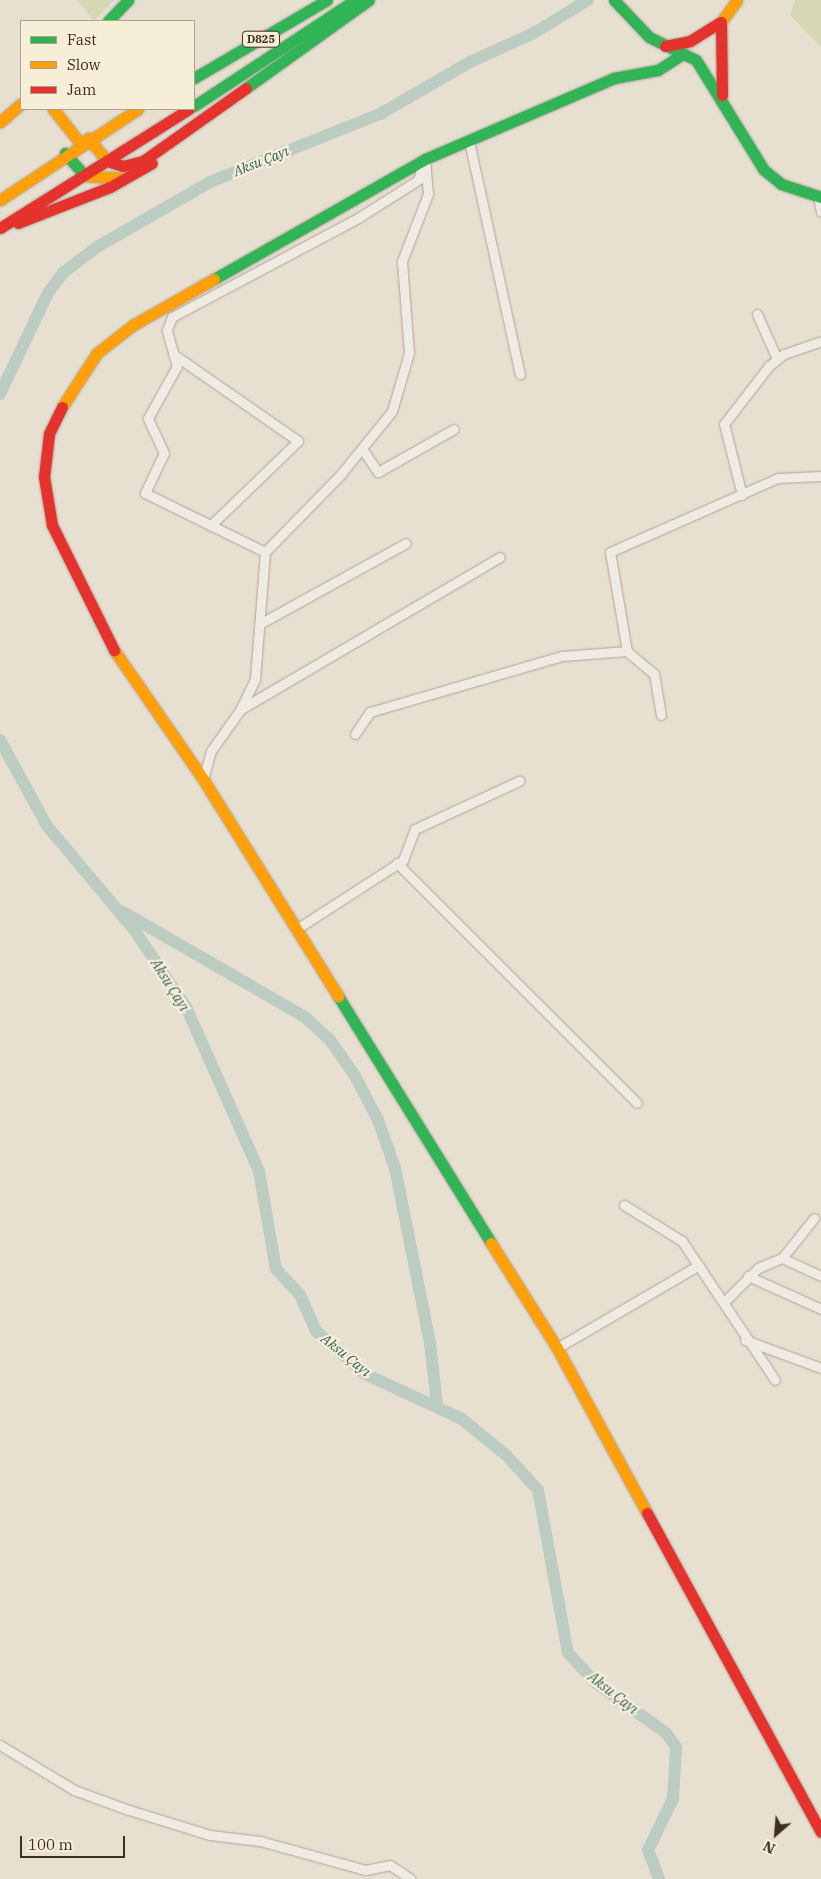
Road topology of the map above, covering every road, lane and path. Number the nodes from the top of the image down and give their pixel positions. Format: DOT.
graph roads {
  1 [pos="128,0"];
  2 [pos="327,0"];
  3 [pos="355,0"];
  4 [pos="369,0"];
  5 [pos="614,0"];
  6 [pos="737,0"];
  7 [pos="109,20"];
  8 [pos="721,22"];
  9 [pos="663,46"];
  10 [pos="683,54"];
  11 [pos="195,77"];
  12 [pos="258,77"];
  13 [pos="724,102"];
  14 [pos="20,105"];
  15 [pos="195,105"];
  16 [pos="54,110"];
  17 [pos="136,110"];
  18 [pos="187,110"];
  19 [pos="0,122"];
  20 [pos="88,138"];
  21 [pos="469,141"];
  22 [pos="63,155"];
  23 [pos="425,159"];
  24 [pos="107,161"];
  25 [pos="85,176"];
  26 [pos="130,177"];
  27 [pos="819,197"];
  28 [pos="0,200"];
  29 [pos="821,212"];
  30 [pos="0,230"];
  31 [pos="757,314"];
  32 [pos="821,341"];
  33 [pos="173,354"];
  34 [pos="777,359"];
  35 [pos="520,375"];
  36 [pos="454,429"];
  37 [pos="363,450"];
  38 [pos="821,476"];
  39 [pos="742,495"];
  40 [pos="210,526"];
  41 [pos="406,543"];
  42 [pos="265,552"];
  43 [pos="500,557"];
  44 [pos="263,622"];
  45 [pos="627,651"];
  46 [pos="240,710"];
  47 [pos="661,715"];
  48 [pos="355,734"];
  49 [pos="203,779"];
  50 [pos="519,781"];
  51 [pos="398,863"];
  52 [pos="295,930"];
  53 [pos="637,1103"];
  54 [pos="624,1205"];
  55 [pos="814,1218"];
  56 [pos="782,1258"];
  57 [pos="699,1265"];
  58 [pos="748,1276"];
  59 [pos="821,1276"];
  60 [pos="724,1302"];
  61 [pos="821,1309"];
  62 [pos="745,1340"];
  63 [pos="557,1348"];
  64 [pos="821,1368"];
  65 [pos="775,1380"];
  66 [pos="0,1745"];
  67 [pos="821,1832"];
  68 [pos="412,1879"];
  1 -- 7 [label="main road"];
  2 -- 11 [label="main road, D825"];
  3 -- 15 [label="main road"];
  4 -- 12 [label="main road"];
  5 -- 9 [label="main road"];
  6 -- 8 [label="main road"];
  8 -- 9 [label="main road"];
  8 -- 13 [label="main road"];
  9 -- 10 [label="main road"];
  10 -- 13 [label="main road"];
  10 -- 21 [label="main road"];
  12 -- 24 [label="main road"];
  12 -- 26 [label="main road"];
  13 -- 27 [label="main road"];
  14 -- 19 [label="main road"];
  16 -- 20 [label="main road"];
  17 -- 20 [label="main road"];
  18 -- 24 [label="main road"];
  20 -- 22 [label="main road"];
  20 -- 24 [label="main road"];
  21 -- 23 [label="main road"];
  21 -- 35 [label="street"];
  22 -- 25 [label="main road"];
  22 -- 28 [label="main road"];
  23 -- 33 [label="street"];
  23 -- 37 [label="street"];
  23 -- 49 [label="main road"];
  24 -- 25 [label="main road"];
  25 -- 26 [label="main road"];
  25 -- 30 [label="main road"];
  26 -- 30 [label="main road"];
  27 -- 29 [label="street"];
  31 -- 34 [label="street"];
  32 -- 34 [label="street"];
  33 -- 40 [label="street"];
  33 -- 40 [label="street"];
  34 -- 39 [label="street"];
  36 -- 37 [label="street"];
  37 -- 42 [label="street"];
  38 -- 39 [label="street"];
  39 -- 45 [label="street"];
  40 -- 42 [label="street"];
  41 -- 44 [label="street"];
  42 -- 44 [label="street"];
  43 -- 46 [label="street"];
  44 -- 46 [label="street"];
  45 -- 47 [label="street"];
  45 -- 48 [label="street"];
  46 -- 49 [label="street"];
  49 -- 52 [label="main road"];
  50 -- 51 [label="street"];
  51 -- 52 [label="street"];
  51 -- 53 [label="street"];
  52 -- 63 [label="main road"];
  54 -- 57 [label="street"];
  55 -- 56 [label="street"];
  56 -- 58 [label="street"];
  56 -- 59 [label="street"];
  57 -- 60 [label="street"];
  57 -- 63 [label="street"];
  58 -- 60 [label="street"];
  58 -- 61 [label="street"];
  60 -- 62 [label="street"];
  62 -- 64 [label="street"];
  62 -- 65 [label="street"];
  63 -- 67 [label="main road"];
  66 -- 68 [label="street"];
}
